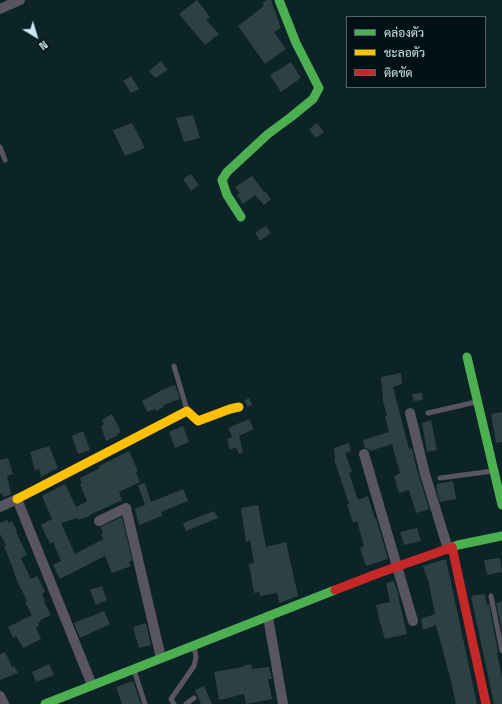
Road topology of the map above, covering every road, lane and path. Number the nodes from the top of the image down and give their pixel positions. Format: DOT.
graph roads {
  1 [pos="20,0"];
  2 [pos="279,0"];
  3 [pos="0,9"];
  4 [pos="0,147"];
  5 [pos="5,160"];
  6 [pos="241,217"];
  7 [pos="466,356"];
  8 [pos="174,366"];
  9 [pos="477,401"];
  10 [pos="239,407"];
  11 [pos="187,411"];
  12 [pos="410,413"];
  13 [pos="428,414"];
  14 [pos="364,454"];
  15 [pos="494,471"];
  16 [pos="440,478"];
  17 [pos="17,499"];
  18 [pos="502,506"];
  19 [pos="0,507"];
  20 [pos="99,521"];
  21 [pos="502,536"];
  22 [pos="450,548"];
  23 [pos="398,566"];
  24 [pos="490,596"];
  25 [pos="268,617"];
  26 [pos="413,621"];
  27 [pos="194,646"];
  28 [pos="502,651"];
  29 [pos="161,658"];
  30 [pos="134,669"];
  31 [pos="92,685"];
  32 [pos="0,696"];
  33 [pos="194,698"];
  34 [pos="4,704"];
  35 [pos="45,704"];
  36 [pos="145,704"];
  37 [pos="174,704"];
  38 [pos="186,704"];
  39 [pos="283,704"];
  40 [pos="486,704"];
  1 -- 3 [label="street"];
  2 -- 6 [label="street"];
  4 -- 5 [label="lane"];
  7 -- 9 [label="street"];
  8 -- 11 [label="lane"];
  9 -- 13 [label="lane"];
  9 -- 15 [label="street"];
  10 -- 11 [label="street"];
  11 -- 17 [label="street"];
  12 -- 22 [label="street"];
  14 -- 23 [label="street"];
  15 -- 16 [label="lane"];
  15 -- 18 [label="street"];
  17 -- 19 [label="street"];
  17 -- 31 [label="street"];
  20 -- 29 [label="street"];
  21 -- 22 [label="street"];
  22 -- 23 [label="street"];
  22 -- 40 [label="street"];
  23 -- 25 [label="street"];
  23 -- 26 [label="street"];
  24 -- 28 [label="lane"];
  25 -- 27 [label="street"];
  25 -- 39 [label="street"];
  27 -- 29 [label="street"];
  27 -- 37 [label="lane"];
  29 -- 30 [label="street"];
  30 -- 31 [label="street"];
  30 -- 36 [label="lane"];
  31 -- 35 [label="street"];
  32 -- 34 [label="street"];
  33 -- 38 [label="lane"];
}
